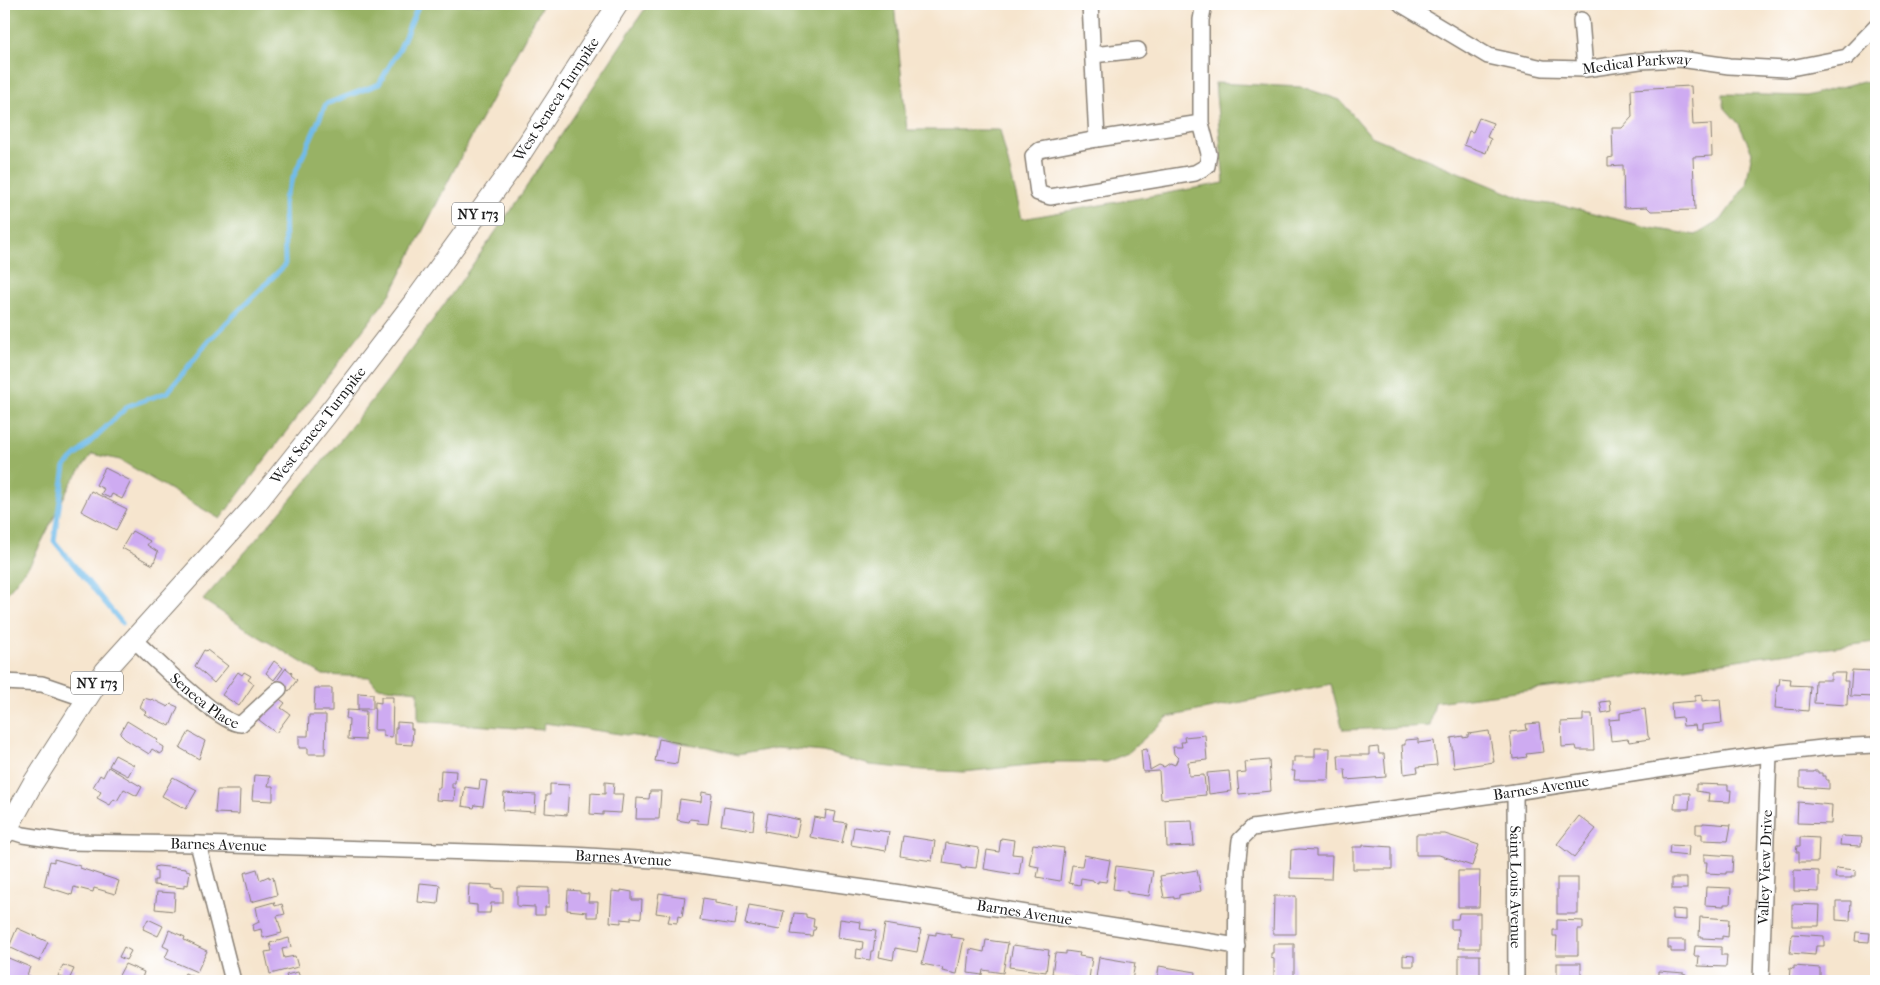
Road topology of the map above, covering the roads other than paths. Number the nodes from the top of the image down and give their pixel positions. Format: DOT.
graph roads {
  1 [pos="618,4"];
  2 [pos="1090,4"];
  3 [pos="1204,4"];
  4 [pos="1401,4"];
  5 [pos="1581,20"];
  6 [pos="1876,27"];
  7 [pos="1138,50"];
  8 [pos="1092,55"];
  9 [pos="1585,69"];
  10 [pos="1201,123"];
  11 [pos="1097,139"];
  12 [pos="133,639"];
  13 [pos="4,682"];
  14 [pos="279,689"];
  15 [pos="86,700"];
  16 [pos="1876,744"];
  17 [pos="1769,754"];
  18 [pos="1516,792"];
  19 [pos="4,831"];
  20 [pos="198,844"];
  21 [pos="1237,946"];
  22 [pos="233,981"];
  23 [pos="1236,981"];
  24 [pos="1516,981"];
  25 [pos="1761,981"];
  1 -- 12 [label="main road, West Seneca Turnpike / NY 173"];
  2 -- 8 [label="street"];
  3 -- 10 [label="street"];
  4 -- 9 [label="street, Medical Parkway"];
  5 -- 9 [label="street"];
  6 -- 9 [label="street, Medical Parkway"];
  7 -- 8 [label="street"];
  8 -- 11 [label="street"];
  10 -- 11 [label="street"];
  10 -- 11 [label="street"];
  12 -- 14 [label="street, Seneca Place"];
  12 -- 15 [label="main road, West Seneca Turnpike / NY 173"];
  13 -- 15 [label="street"];
  15 -- 19 [label="main road, West Seneca Turnpike / NY 173"];
  16 -- 17 [label="street, Barnes Avenue"];
  17 -- 18 [label="street, Barnes Avenue"];
  17 -- 25 [label="street, Valley View Drive"];
  18 -- 21 [label="street, Barnes Avenue"];
  18 -- 24 [label="street, Saint Louis Avenue"];
  19 -- 20 [label="street, Barnes Avenue"];
  20 -- 21 [label="street, Barnes Avenue"];
  20 -- 22 [label="street"];
  21 -- 23 [label="street, Barnes Avenue"];
}
